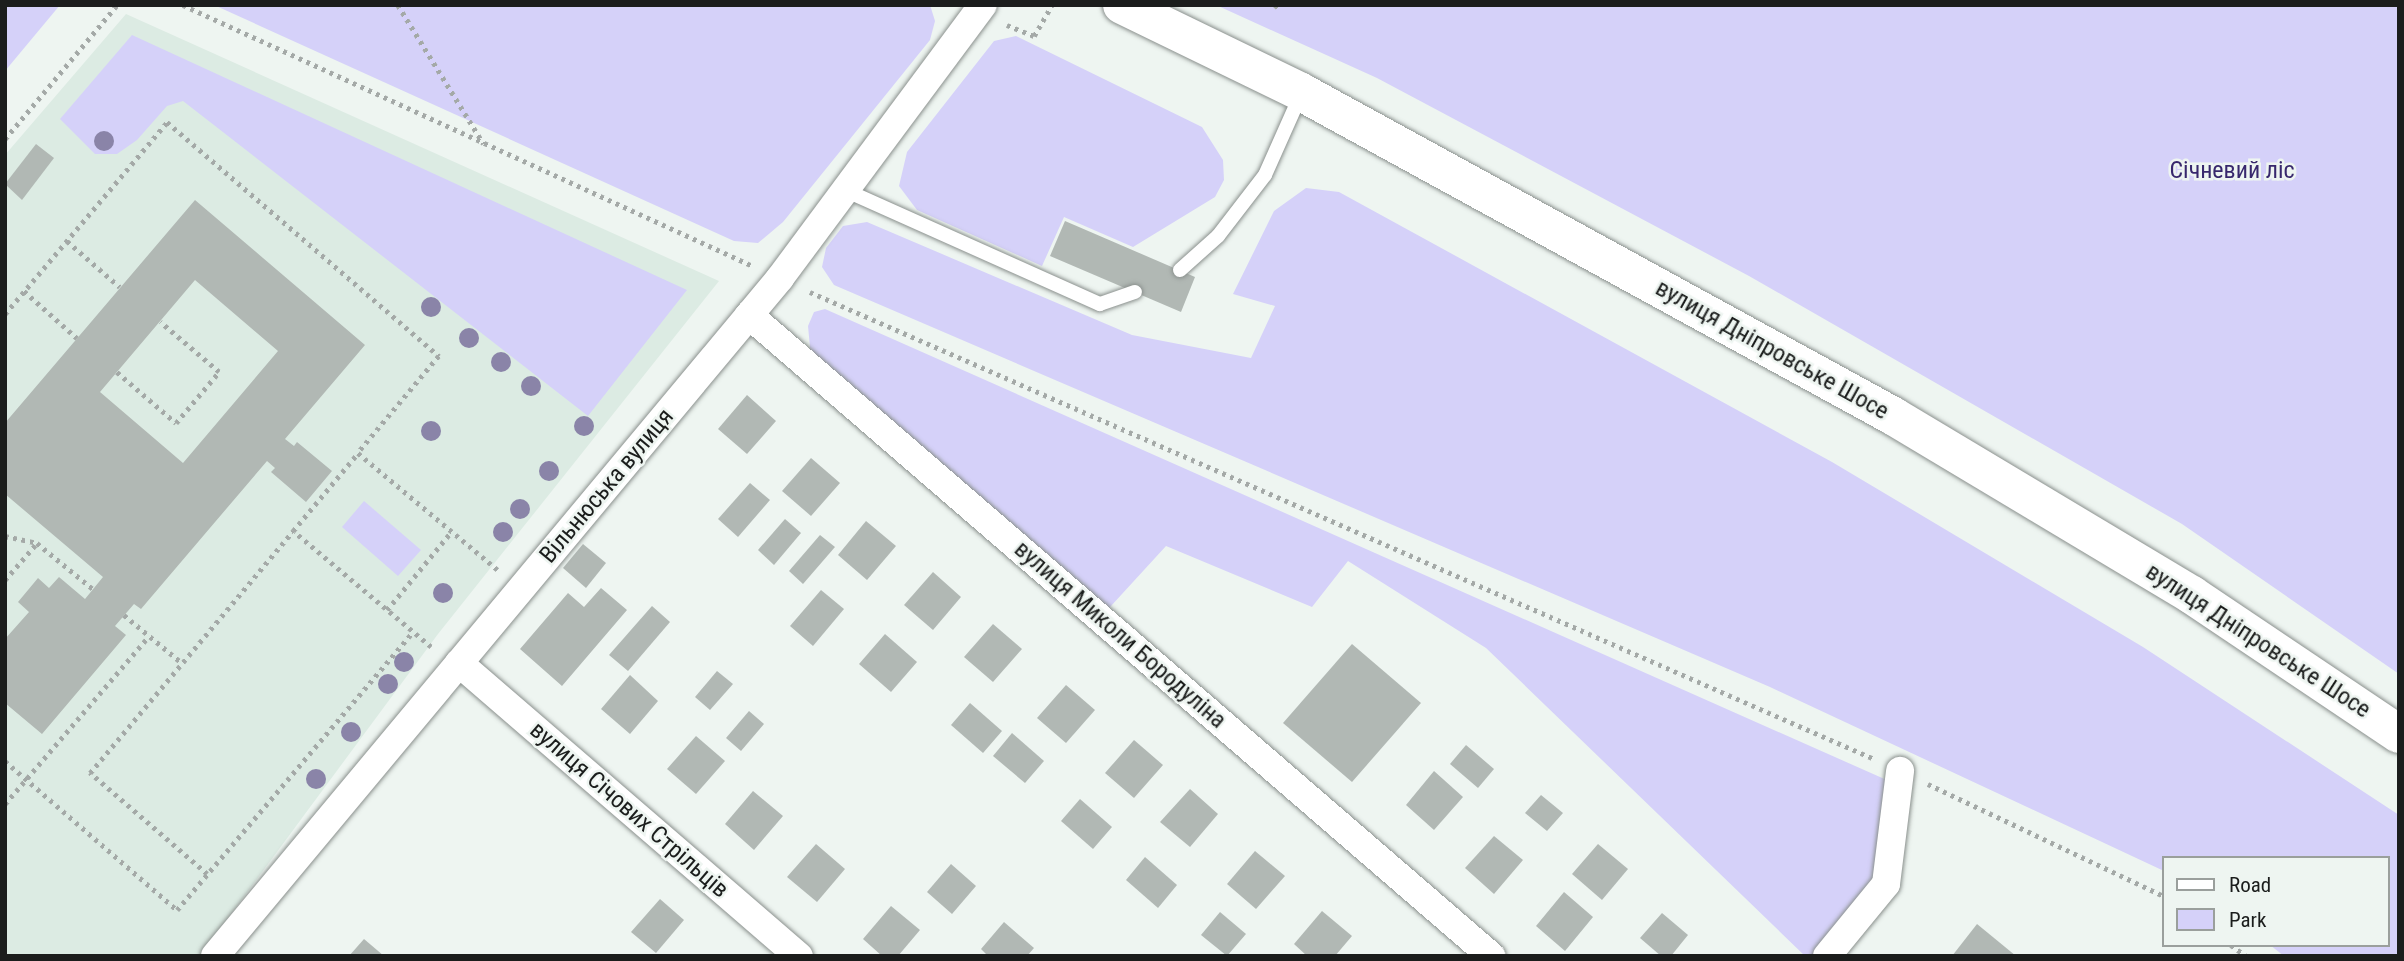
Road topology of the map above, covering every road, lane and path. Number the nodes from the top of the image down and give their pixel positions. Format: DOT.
graph roads {
  1 [pos="117,5"];
  2 [pos="183,5"];
  3 [pos="398,5"];
  4 [pos="983,5"];
  5 [pos="1052,5"];
  6 [pos="1122,5"];
  7 [pos="1275,5"];
  8 [pos="1281,10"];
  9 [pos="1034,36"];
  10 [pos="1301,92"];
  11 [pos="5,139"];
  12 [pos="484,144"];
  13 [pos="848,191"];
  14 [pos="67,241"];
  15 [pos="1180,270"];
  16 [pos="780,278"];
  17 [pos="120,288"];
  18 [pos="24,292"];
  19 [pos="1135,292"];
  20 [pos="5,314"];
  21 [pos="750,315"];
  22 [pos="160,322"];
  23 [pos="78,338"];
  24 [pos="117,372"];
  25 [pos="358,453"];
  26 [pos="293,531"];
  27 [pos="451,532"];
  28 [pos="5,536"];
  29 [pos="37,543"];
  30 [pos="5,580"];
  31 [pos="93,589"];
  32 [pos="521,589"];
  33 [pos="387,610"];
  34 [pos="124,614"];
  35 [pos="414,632"];
  36 [pos="149,636"];
  37 [pos="182,663"];
  38 [pos="459,663"];
  39 [pos="2399,734"];
  40 [pos="5,761"];
  41 [pos="1900,771"];
  42 [pos="26,779"];
  43 [pos="5,804"];
  44 [pos="207,874"];
  45 [pos="2162,895"];
  46 [pos="215,956"];
  47 [pos="799,956"];
  48 [pos="1491,956"];
  49 [pos="1827,956"];
  1 -- 11 [label="path"];
  2 -- 12 [label="path"];
  3 -- 12 [label="path"];
  4 -- 13 [label="street, Вільнюська вулиця"];
  5 -- 9 [label="path"];
  6 -- 10 [label="main road, вулиця Дніпровське Шосе"];
  7 -- 8 [label="path"];
  10 -- 15 [label="lane"];
  10 -- 39 [label="main road, вулиця Дніпровське Шосе"];
  12 -- 16 [label="path"];
  13 -- 16 [label="street, Вільнюська вулиця"];
  13 -- 19 [label="lane"];
  14 -- 17 [label="path"];
  14 -- 18 [label="path"];
  14 -- 25 [label="path"];
  16 -- 21 [label="street, Вільнюська вулиця"];
  16 -- 41 [label="path"];
  18 -- 20 [label="path"];
  18 -- 23 [label="path"];
  21 -- 32 [label="street, Вільнюська вулиця"];
  21 -- 48 [label="street, вулиця Миколи Бородуліна"];
  22 -- 24 [label="path"];
  25 -- 26 [label="path"];
  25 -- 27 [label="path"];
  26 -- 33 [label="path"];
  26 -- 37 [label="path"];
  27 -- 32 [label="path"];
  27 -- 33 [label="path"];
  28 -- 29 [label="path"];
  29 -- 30 [label="path"];
  29 -- 31 [label="path"];
  32 -- 38 [label="street, Вільнюська вулиця"];
  33 -- 35 [label="path"];
  34 -- 36 [label="path"];
  35 -- 38 [label="path"];
  35 -- 44 [label="path"];
  36 -- 37 [label="path"];
  36 -- 42 [label="path"];
  37 -- 44 [label="path"];
  38 -- 46 [label="street, Вільнюська вулиця"];
  38 -- 47 [label="street, вулиця Січових Стрільців"];
  40 -- 42 [label="path"];
  41 -- 45 [label="path"];
  41 -- 49 [label="street"];
  42 -- 43 [label="path"];
  42 -- 44 [label="path"];
}
